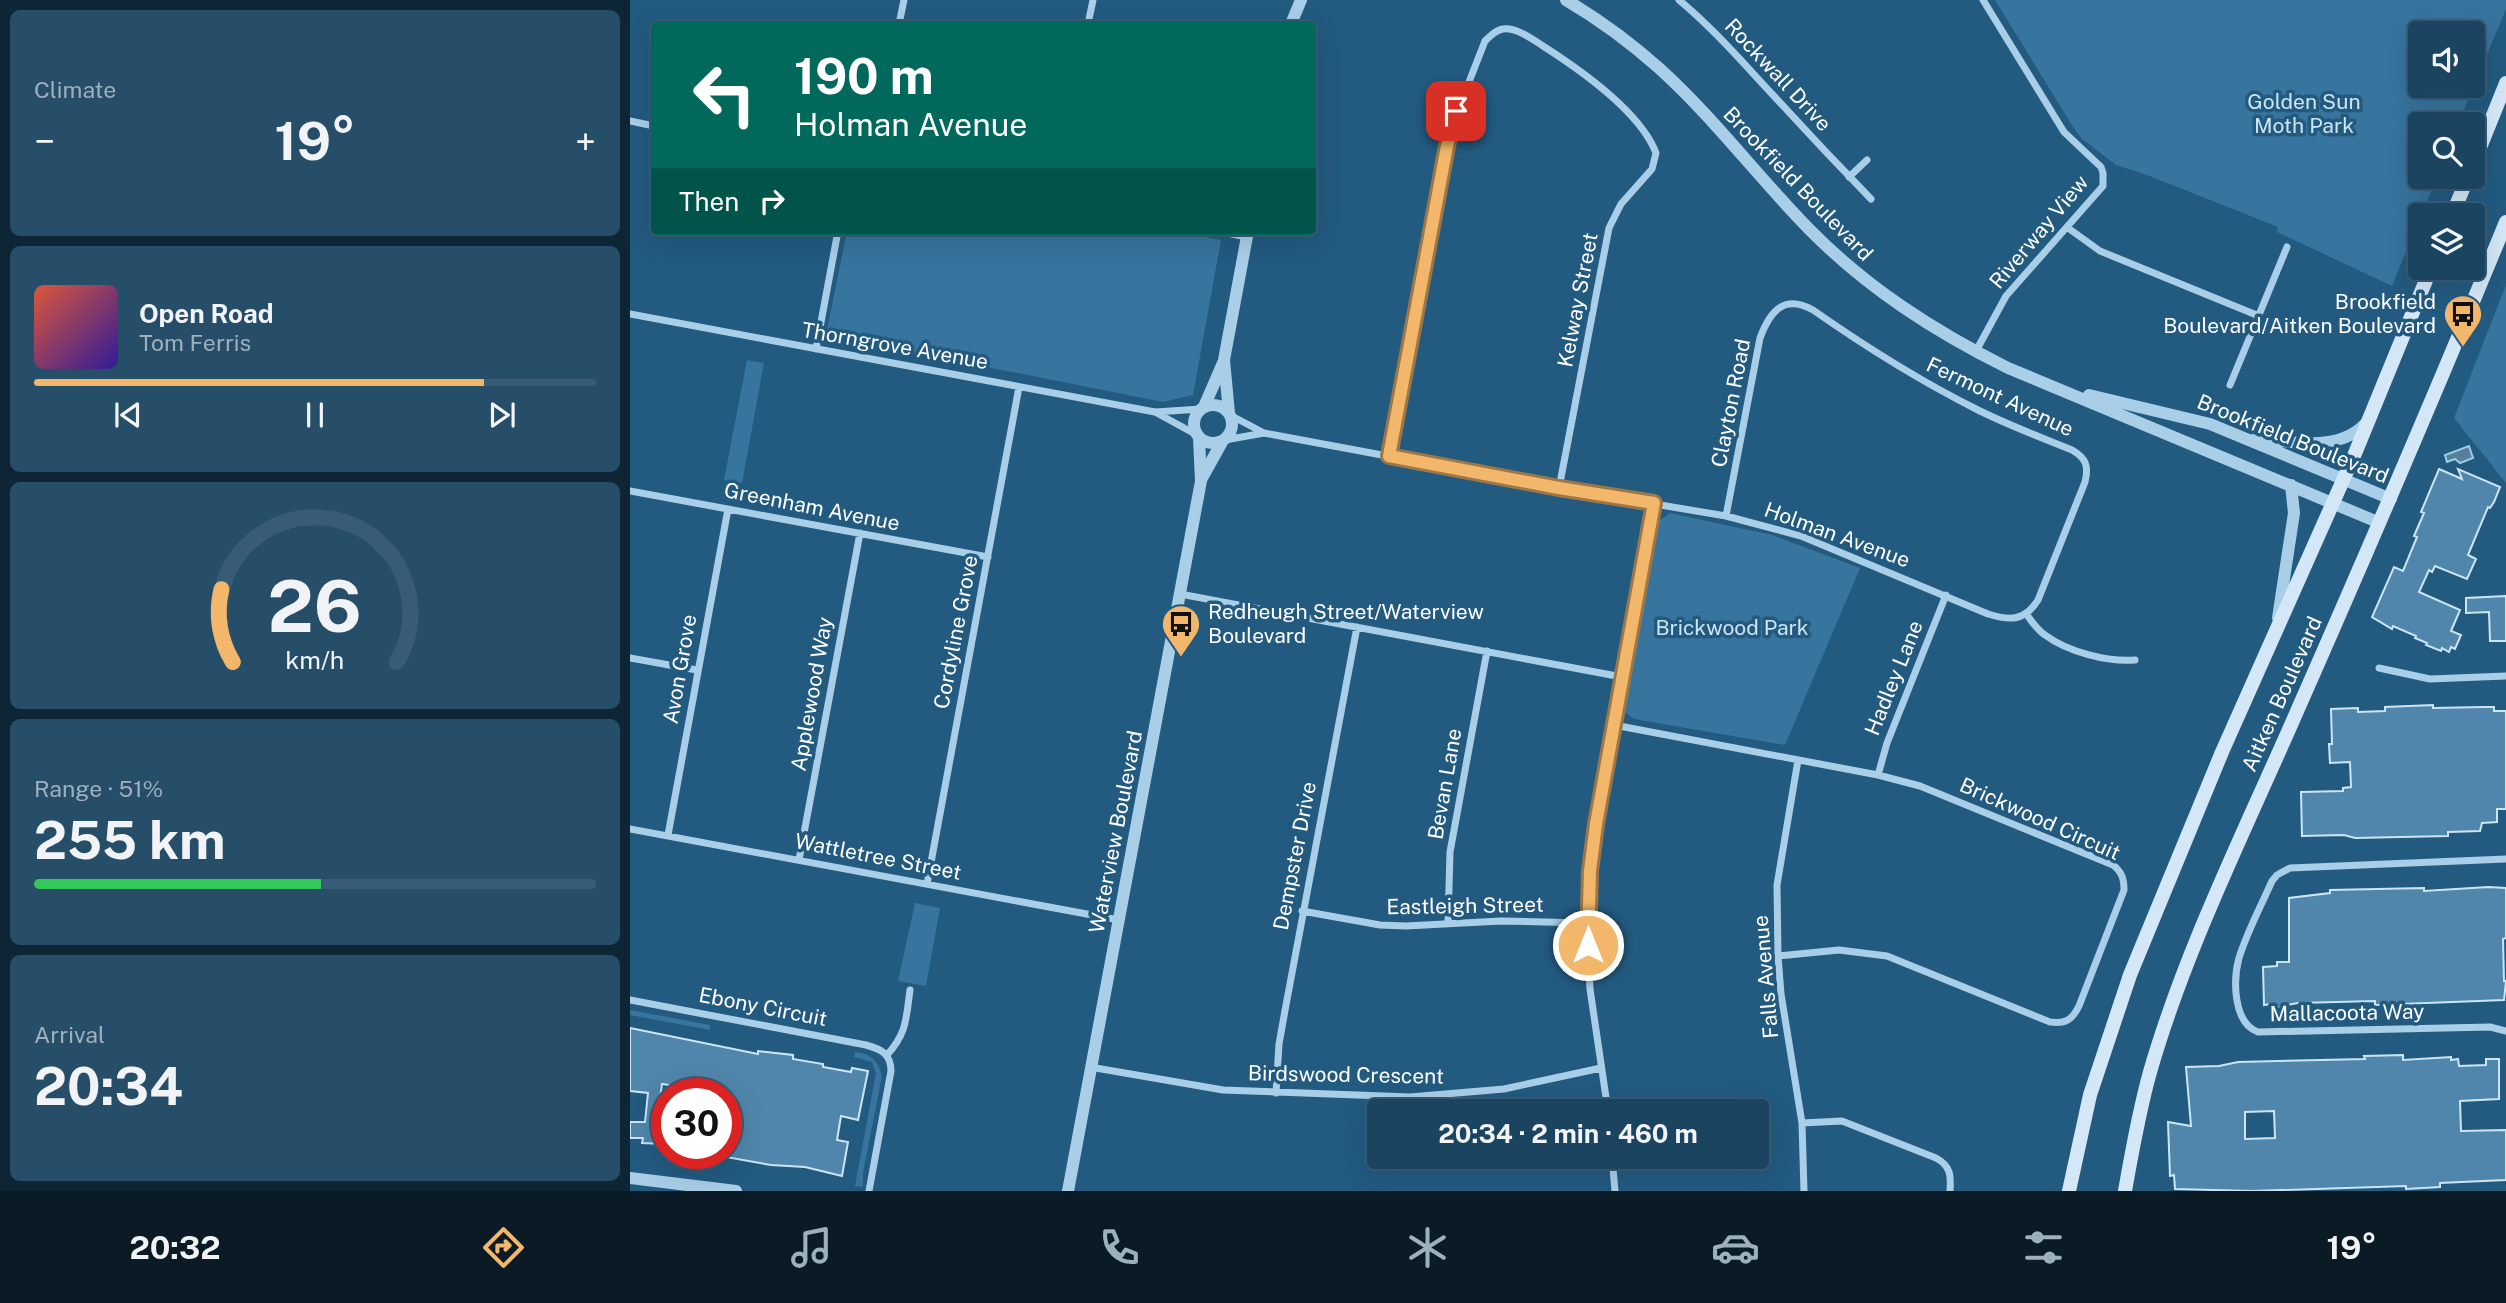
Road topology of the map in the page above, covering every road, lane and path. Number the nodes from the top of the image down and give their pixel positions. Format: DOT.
graph roads {
  1 [pos="904,0"];
  2 [pos="1093,0"];
  3 [pos="1301,0"];
  4 [pos="1566,0"];
  5 [pos="1679,0"];
  6 [pos="1983,0"];
  7 [pos="900,21"];
  8 [pos="1088,21"];
  9 [pos="1292,21"];
  10 [pos="2506,83"];
  11 [pos="630,121"];
  12 [pos="651,125"];
  13 [pos="2485,135"];
  14 [pos="1867,160"];
  15 [pos="1849,177"];
  16 [pos="1871,199"];
  17 [pos="2506,222"];
  18 [pos="2068,228"];
  19 [pos="837,235"];
  20 [pos="1247,235"];
  21 [pos="2287,247"];
  22 [pos="2426,280"];
  23 [pos="1784,305"];
  24 [pos="630,314"];
  25 [pos="2259,316"];
  26 [pos="816,349"];
  27 [pos="1976,351"];
  28 [pos="1224,360"];
  29 [pos="2230,385"];
  30 [pos="1019,387"];
  31 [pos="2058,388"];
  32 [pos="1202,408"];
  33 [pos="1154,412"];
  34 [pos="2372,412"];
  35 [pos="1230,414"];
  36 [pos="1264,433"];
  37 [pos="2232,433"];
  38 [pos="1198,437"];
  39 [pos="1223,441"];
  40 [pos="1389,456"];
  41 [pos="2344,479"];
  42 [pos="1201,481"];
  43 [pos="2291,485"];
  44 [pos="1559,488"];
  45 [pos="630,491"];
  46 [pos="2391,499"];
  47 [pos="1654,503"];
  48 [pos="2333,503"];
  49 [pos="728,509"];
  50 [pos="1727,516"];
  51 [pos="2380,523"];
  52 [pos="860,534"];
  53 [pos="988,558"];
  54 [pos="1180,594"];
  55 [pos="1946,595"];
  56 [pos="2023,616"];
  57 [pos="1357,627"];
  58 [pos="2276,632"];
  59 [pos="1487,652"];
  60 [pos="630,657"];
  61 [pos="2135,660"];
  62 [pos="2379,668"];
  63 [pos="697,670"];
  64 [pos="2506,676"];
  65 [pos="1622,677"];
  66 [pos="1614,725"];
  67 [pos="1798,760"];
  68 [pos="1878,775"];
  69 [pos="630,829"];
  70 [pos="668,835"];
  71 [pos="2506,859"];
  72 [pos="799,860"];
  73 [pos="926,884"];
  74 [pos="1303,911"];
  75 [pos="1119,920"];
  76 [pos="1448,923"];
  77 [pos="1587,923"];
  78 [pos="1778,956"];
  79 [pos="910,990"];
  80 [pos="630,1000"];
  81 [pos="2506,1031"];
  82 [pos="887,1055"];
  83 [pos="1090,1068"];
  84 [pos="1601,1069"];
  85 [pos="1276,1093"];
  86 [pos="1606,1099"];
  87 [pos="1802,1123"];
  88 [pos="1613,1169"];
  89 [pos="630,1178"];
  90 [pos="736,1191"];
  91 [pos="869,1191"];
  92 [pos="1068,1191"];
  93 [pos="1615,1191"];
  94 [pos="1804,1191"];
  95 [pos="1950,1191"];
  96 [pos="2069,1191"];
  97 [pos="2125,1191"];
  1 -- 7 [label="street"];
  2 -- 8 [label="street"];
  3 -- 9 [label="street"];
  4 -- 27 [label="street, Brookfield Boulevard"];
  5 -- 15 [label="street, Rockwall Drive"];
  6 -- 18 [label="street, Riverway View"];
  10 -- 13 [label="main road"];
  11 -- 12 [label="street"];
  14 -- 15 [label="street"];
  15 -- 16 [label="street, Rockwall Drive"];
  17 -- 46 [label="main road, Aitken Boulevard"];
  18 -- 25 [label="street"];
  18 -- 27 [label="street, Riverway View"];
  19 -- 26 [label="street"];
  20 -- 28 [label="street"];
  21 -- 25 [label="street"];
  22 -- 34 [label="main road, Aitken Boulevard"];
  23 -- 50 [label="street, Clayton Road"];
  23 -- 56 [label="street, Fermont Avenue"];
  24 -- 26 [label="street, Thorngrove Avenue"];
  25 -- 29 [label="street"];
  26 -- 30 [label="street, Thorngrove Avenue"];
  27 -- 31 [label="street, Brookfield Boulevard"];
  28 -- 32 [label="street"];
  28 -- 35 [label="street"];
  30 -- 33 [label="street, Thorngrove Avenue"];
  30 -- 53 [label="street, Cordyline Grove"];
  31 -- 37 [label="street, Brookfield Boulevard"];
  31 -- 43 [label="street, Brookfield Boulevard"];
  32 -- 33 [label="street, Thorngrove Avenue"];
  32 -- 35 [label="street"];
  32 -- 38 [label="street"];
  33 -- 38 [label="street, Thorngrove Avenue"];
  34 -- 37 [label="street"];
  34 -- 41 [label="main road, Aitken Boulevard"];
  35 -- 36 [label="street, Holman Avenue"];
  35 -- 39 [label="street"];
  36 -- 39 [label="street, Holman Avenue"];
  36 -- 40 [label="street, Holman Avenue"];
  37 -- 41 [label="street, Brookfield Boulevard"];
  38 -- 39 [label="street"];
  38 -- 42 [label="street, Waterview Boulevard"];
  39 -- 42 [label="street, Waterview Boulevard"];
  40 -- 44 [label="street, Holman Avenue"];
  40 -- 44 [label="street, Kelway Street"];
  41 -- 46 [label="street, Brookfield Boulevard"];
  41 -- 48 [label="main road, Aitken Boulevard"];
  42 -- 54 [label="street, Waterview Boulevard"];
  43 -- 48 [label="street, Brookfield Boulevard"];
  43 -- 58 [label="street"];
  44 -- 47 [label="street, Holman Avenue"];
  45 -- 49 [label="street, Greenham Avenue"];
  46 -- 51 [label="main road, Aitken Boulevard"];
  47 -- 50 [label="street, Holman Avenue"];
  47 -- 65 [label="street"];
  48 -- 51 [label="street, Brookfield Boulevard"];
  48 -- 58 [label="main road, Aitken Boulevard"];
  49 -- 52 [label="street, Greenham Avenue"];
  49 -- 63 [label="street, Avon Grove"];
  50 -- 55 [label="street, Holman Avenue"];
  51 -- 97 [label="main road, Aitken Boulevard"];
  52 -- 53 [label="street, Greenham Avenue"];
  52 -- 72 [label="street, Applewood Way"];
  53 -- 73 [label="street, Cordyline Grove"];
  54 -- 57 [label="street"];
  54 -- 75 [label="street, Waterview Boulevard"];
  55 -- 56 [label="street, Holman Avenue"];
  55 -- 68 [label="street, Hadley Lane"];
  56 -- 61 [label="street"];
  57 -- 59 [label="street"];
  57 -- 74 [label="street, Dempster Drive"];
  58 -- 96 [label="main road, Aitken Boulevard"];
  59 -- 65 [label="street"];
  59 -- 76 [label="street, Bevan Lane"];
  60 -- 63 [label="street"];
  62 -- 64 [label="street"];
  63 -- 70 [label="street, Avon Grove"];
  65 -- 66 [label="street"];
  66 -- 67 [label="street, Brickwood Circuit"];
  66 -- 77 [label="street"];
  67 -- 68 [label="street, Brickwood Circuit"];
  67 -- 78 [label="street, Falls Avenue"];
  68 -- 78 [label="street, Brickwood Circuit"];
  69 -- 70 [label="street, Wattletree Street"];
  70 -- 72 [label="street, Wattletree Street"];
  71 -- 81 [label="street, Mallacoota Way"];
  72 -- 73 [label="street, Wattletree Street"];
  73 -- 75 [label="street, Wattletree Street"];
  74 -- 76 [label="street, Eastleigh Street"];
  74 -- 85 [label="street, Dempster Drive"];
  75 -- 83 [label="street, Waterview Boulevard"];
  76 -- 77 [label="street, Eastleigh Street"];
  77 -- 84 [label="street"];
  78 -- 87 [label="street, Falls Avenue"];
  79 -- 82 [label="street"];
  80 -- 82 [label="street, Ebony Circuit"];
  82 -- 91 [label="street"];
  83 -- 85 [label="street, Birdswood Crescent"];
  83 -- 92 [label="street, Waterview Boulevard"];
  84 -- 85 [label="street, Birdswood Crescent"];
  84 -- 86 [label="street"];
  87 -- 94 [label="street, Falls Avenue"];
  87 -- 95 [label="street"];
  88 -- 93 [label="street"];
  89 -- 90 [label="street"];
}
